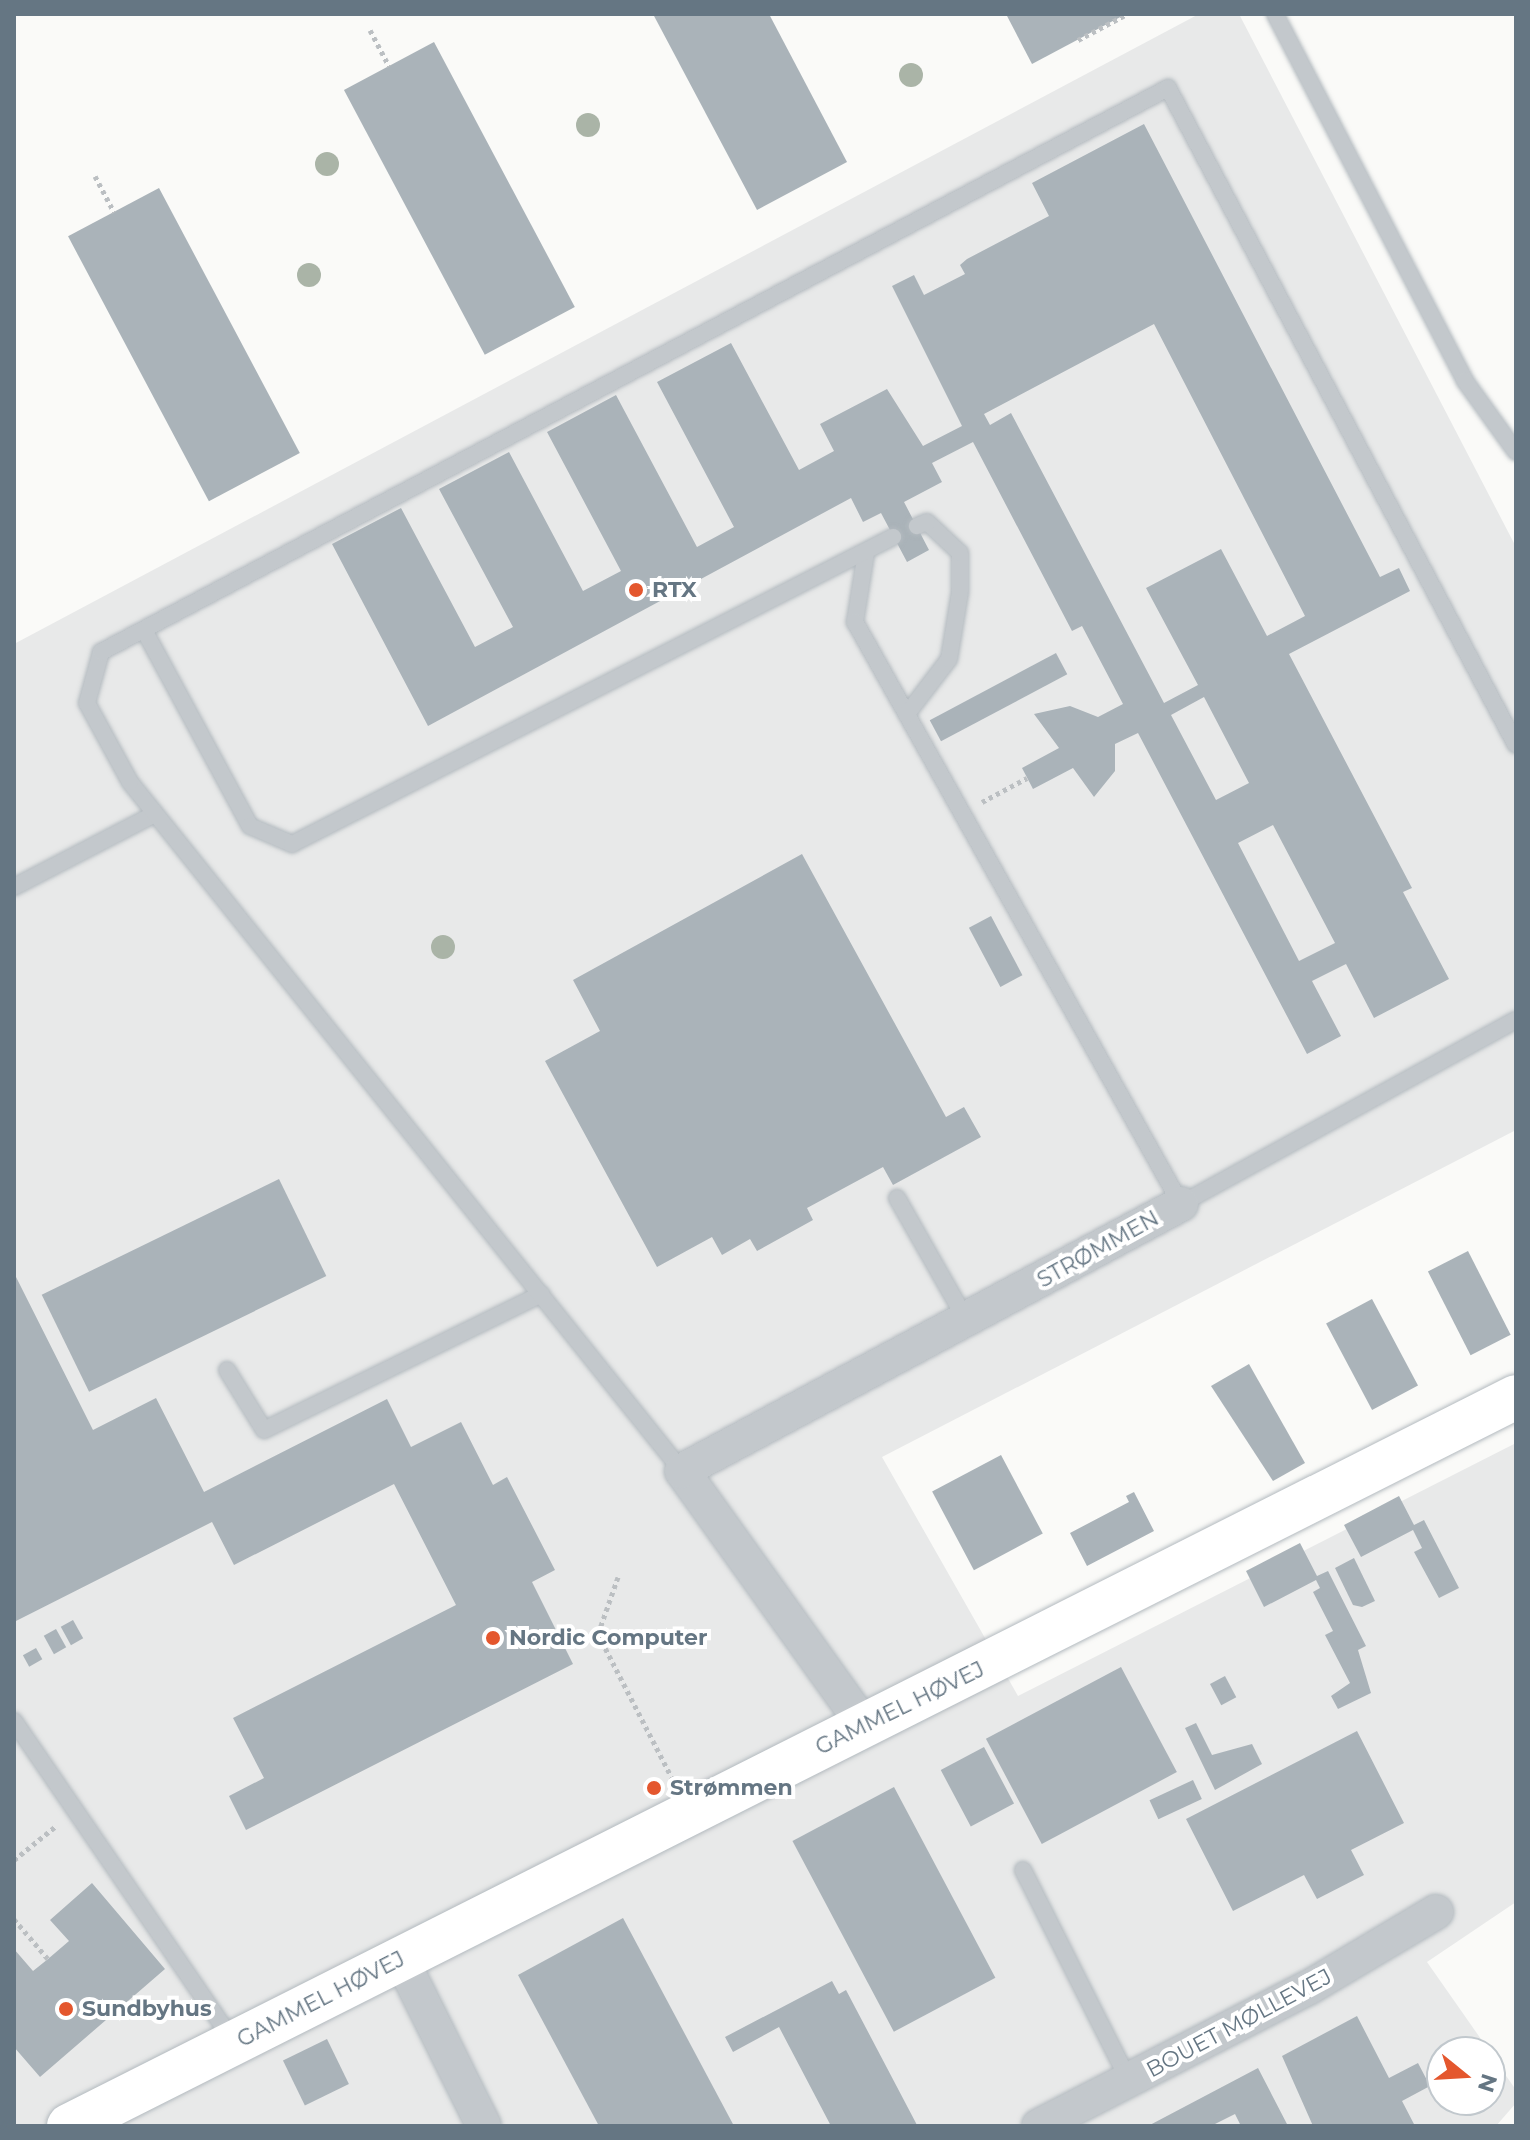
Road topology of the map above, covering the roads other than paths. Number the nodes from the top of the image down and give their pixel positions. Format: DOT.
graph roads {
  1 [pos="1275,14"];
  2 [pos="1516,452"];
  3 [pos="917,526"];
  4 [pos="893,537"];
  5 [pos="866,553"];
  6 [pos="144,630"];
  7 [pos="907,714"];
  8 [pos="1516,745"];
  9 [pos="155,814"];
  10 [pos="14,887"];
  11 [pos="1516,1020"];
  12 [pos="897,1198"];
  13 [pos="1181,1204"];
  14 [pos="541,1294"];
  15 [pos="967,1321"];
  16 [pos="227,1370"];
  17 [pos="1516,1397"];
  18 [pos="682,1471"];
  19 [pos="14,1721"];
  20 [pos="864,1725"];
  21 [pos="1023,1870"];
  22 [pos="1436,1912"];
  23 [pos="401,1959"];
  24 [pos="235,2043"];
  25 [pos="1129,2081"];
  26 [pos="69,2126"];
  27 [pos="484,2126"];
  28 [pos="1039,2126"];
  1 -- 2 [label="lane"];
  3 -- 7 [label="lane"];
  4 -- 5 [label="lane"];
  5 -- 6 [label="lane"];
  5 -- 7 [label="lane, STRØMMEN"];
  6 -- 8 [label="lane"];
  6 -- 9 [label="lane"];
  7 -- 13 [label="lane, STRØMMEN"];
  9 -- 10 [label="lane"];
  9 -- 14 [label="lane"];
  11 -- 13 [label="lane"];
  12 -- 15 [label="lane"];
  13 -- 15 [label="street, STRØMMEN"];
  14 -- 16 [label="lane"];
  14 -- 18 [label="lane"];
  15 -- 18 [label="street, STRØMMEN"];
  17 -- 20 [label="street, GAMMEL HØVEJ"];
  18 -- 20 [label="street"];
  19 -- 24 [label="lane"];
  20 -- 23 [label="street, GAMMEL HØVEJ"];
  21 -- 25 [label="lane"];
  22 -- 25 [label="street, BOUET MØLLEVEJ"];
  23 -- 24 [label="street, GAMMEL HØVEJ"];
  23 -- 27 [label="street"];
  24 -- 26 [label="street, GAMMEL HØVEJ"];
  25 -- 28 [label="street, BOUET MØLLEVEJ"];
}
